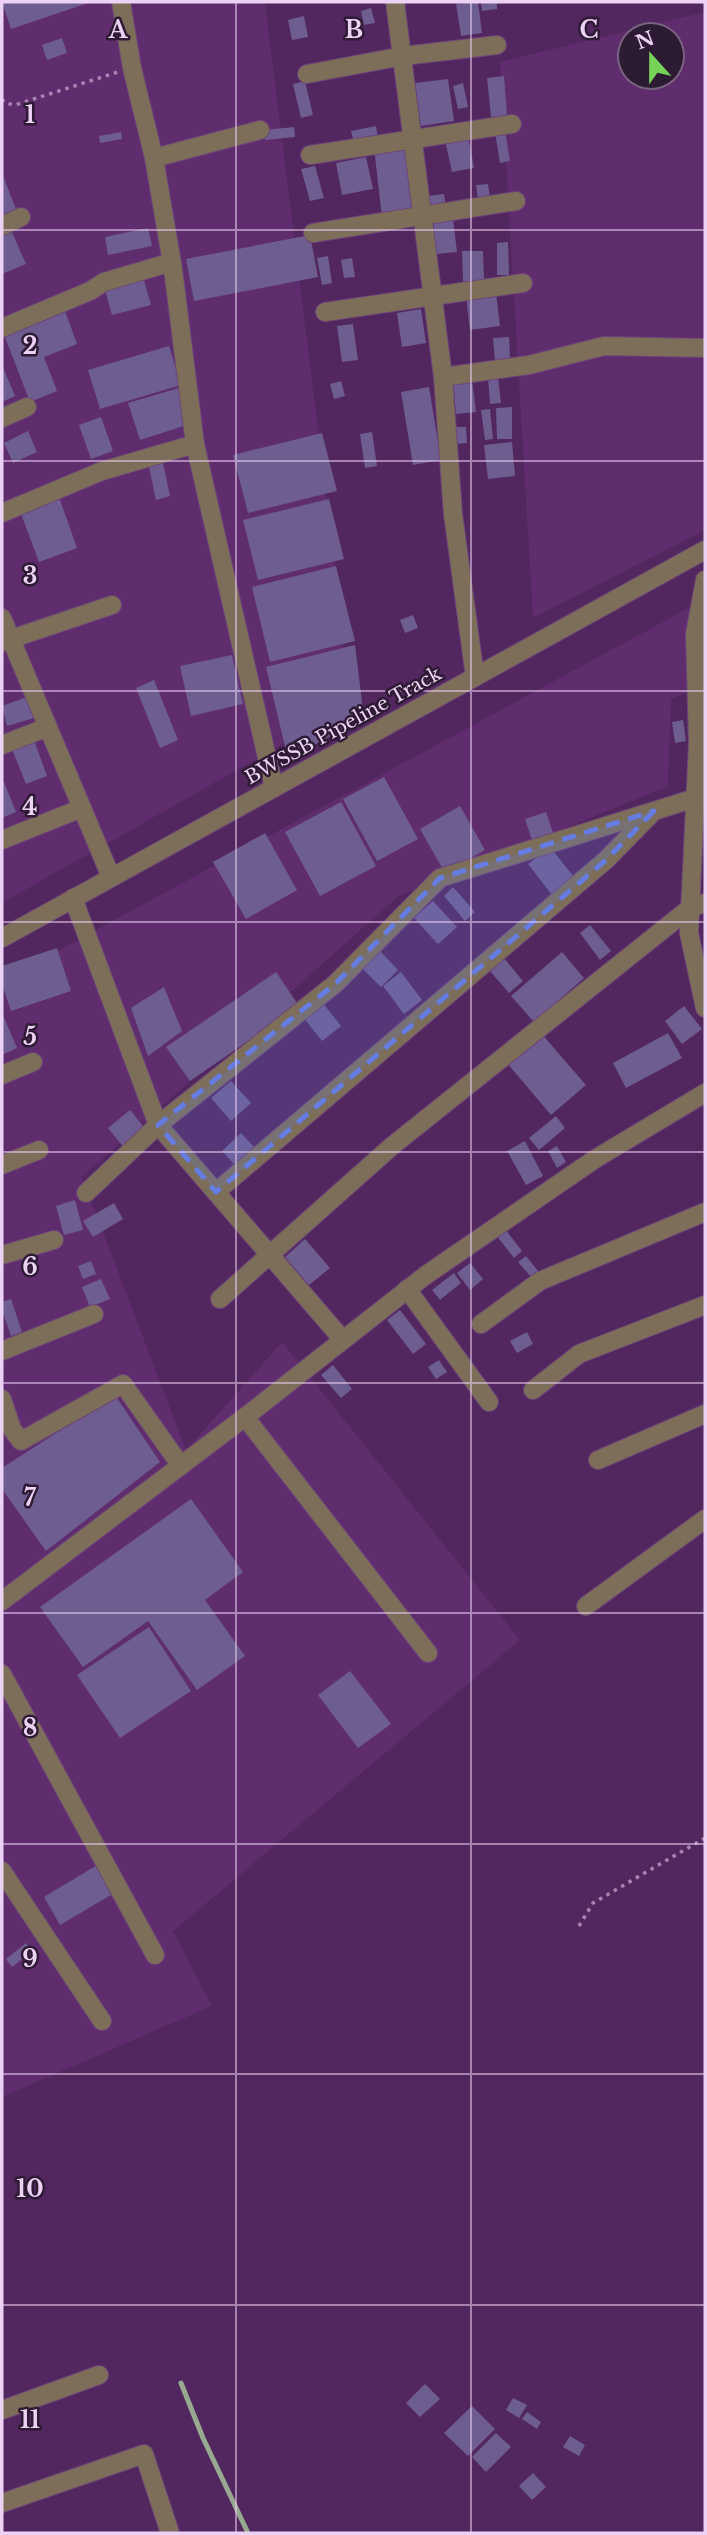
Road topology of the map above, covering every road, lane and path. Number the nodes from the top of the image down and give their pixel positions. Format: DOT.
graph roads {
  1 [pos="121,2"];
  2 [pos="395,2"];
  3 [pos="497,45"];
  4 [pos="403,56"];
  5 [pos="132,68"];
  6 [pos="307,74"];
  7 [pos="2,99"];
  8 [pos="512,124"];
  9 [pos="260,130"];
  10 [pos="413,138"];
  11 [pos="310,155"];
  12 [pos="154,158"];
  13 [pos="516,201"];
  14 [pos="423,215"];
  15 [pos="21,217"];
  16 [pos="2,226"];
  17 [pos="313,233"];
  18 [pos="172,262"];
  19 [pos="523,283"];
  20 [pos="434,297"];
  21 [pos="325,312"];
  22 [pos="2,328"];
  23 [pos="705,348"];
  24 [pos="443,377"];
  25 [pos="27,407"];
  26 [pos="2,418"];
  27 [pos="195,444"];
  28 [pos="2,513"];
  29 [pos="705,550"];
  30 [pos="705,580"];
  31 [pos="112,605"];
  32 [pos="2,618"];
  33 [pos="6,640"];
  34 [pos="475,677"];
  35 [pos="701,716"];
  36 [pos="48,727"];
  37 [pos="2,745"];
  38 [pos="274,788"];
  39 [pos="700,796"];
  40 [pos="82,808"];
  41 [pos="654,811"];
  42 [pos="2,840"];
  43 [pos="111,877"];
  44 [pos="73,898"];
  45 [pos="698,905"];
  46 [pos="2,938"];
  47 [pos="705,1007"];
  48 [pos="33,1062"];
  49 [pos="2,1075"];
  50 [pos="705,1093"];
  51 [pos="158,1125"];
  52 [pos="39,1150"];
  53 [pos="2,1165"];
  54 [pos="216,1192"];
  55 [pos="86,1193"];
  56 [pos="705,1212"];
  57 [pos="54,1240"];
  58 [pos="271,1254"];
  59 [pos="2,1255"];
  60 [pos="407,1289"];
  61 [pos="220,1299"];
  62 [pos="705,1305"];
  63 [pos="94,1314"];
  64 [pos="481,1324"];
  65 [pos="343,1340"];
  66 [pos="2,1351"];
  67 [pos="533,1390"];
  68 [pos="2,1399"];
  69 [pos="489,1402"];
  70 [pos="705,1414"];
  71 [pos="245,1417"];
  72 [pos="598,1460"];
  73 [pos="181,1466"];
  74 [pos="705,1519"];
  75 [pos="2,1601"];
  76 [pos="586,1606"];
  77 [pos="428,1653"];
  78 [pos="2,1674"];
  79 [pos="705,1838"];
  80 [pos="2,1871"];
  81 [pos="579,1926"];
  82 [pos="155,1955"];
  83 [pos="102,2021"];
  84 [pos="99,2375"];
  85 [pos="2,2410"];
  86 [pos="2,2503"];
  87 [pos="170,2533"];
  1 -- 5 [label="street"];
  2 -- 4 [label="street"];
  3 -- 4 [label="street"];
  4 -- 6 [label="street"];
  4 -- 10 [label="street"];
  5 -- 7 [label="path"];
  5 -- 12 [label="street"];
  8 -- 10 [label="street"];
  9 -- 12 [label="street"];
  10 -- 11 [label="street"];
  10 -- 14 [label="street"];
  12 -- 18 [label="street"];
  13 -- 14 [label="street"];
  14 -- 17 [label="street"];
  14 -- 20 [label="street"];
  15 -- 16 [label="street"];
  18 -- 22 [label="street"];
  18 -- 27 [label="street"];
  19 -- 20 [label="street"];
  20 -- 21 [label="street"];
  20 -- 24 [label="street"];
  23 -- 24 [label="street"];
  24 -- 34 [label="street"];
  25 -- 26 [label="street"];
  27 -- 28 [label="street"];
  27 -- 38 [label="street"];
  29 -- 34 [label="street, BWSSB Pipeline Track"];
  30 -- 35 [label="street"];
  31 -- 33 [label="street"];
  32 -- 33 [label="street"];
  33 -- 36 [label="street"];
  34 -- 38 [label="street, BWSSB Pipeline Track"];
  35 -- 39 [label="street"];
  36 -- 37 [label="street"];
  36 -- 40 [label="street"];
  38 -- 43 [label="street, BWSSB Pipeline Track"];
  39 -- 41 [label="street"];
  39 -- 45 [label="street"];
  40 -- 42 [label="street"];
  40 -- 43 [label="street"];
  41 -- 51 [label="street"];
  41 -- 54 [label="street"];
  43 -- 44 [label="street, BWSSB Pipeline Track"];
  44 -- 46 [label="street, BWSSB Pipeline Track"];
  44 -- 51 [label="street"];
  45 -- 47 [label="street"];
  45 -- 58 [label="street"];
  48 -- 49 [label="street"];
  50 -- 60 [label="street"];
  51 -- 54 [label="street"];
  51 -- 55 [label="street"];
  52 -- 53 [label="street"];
  54 -- 58 [label="street"];
  56 -- 64 [label="street"];
  57 -- 59 [label="street"];
  58 -- 61 [label="street"];
  58 -- 65 [label="street"];
  60 -- 65 [label="street"];
  60 -- 69 [label="street"];
  62 -- 67 [label="street"];
  63 -- 66 [label="street"];
  65 -- 71 [label="street"];
  68 -- 73 [label="street"];
  70 -- 72 [label="street"];
  71 -- 73 [label="street"];
  71 -- 77 [label="street"];
  73 -- 75 [label="street"];
  74 -- 76 [label="street"];
  78 -- 82 [label="street"];
  79 -- 81 [label="path"];
  80 -- 83 [label="street"];
  84 -- 85 [label="street"];
  86 -- 87 [label="street"];
}
